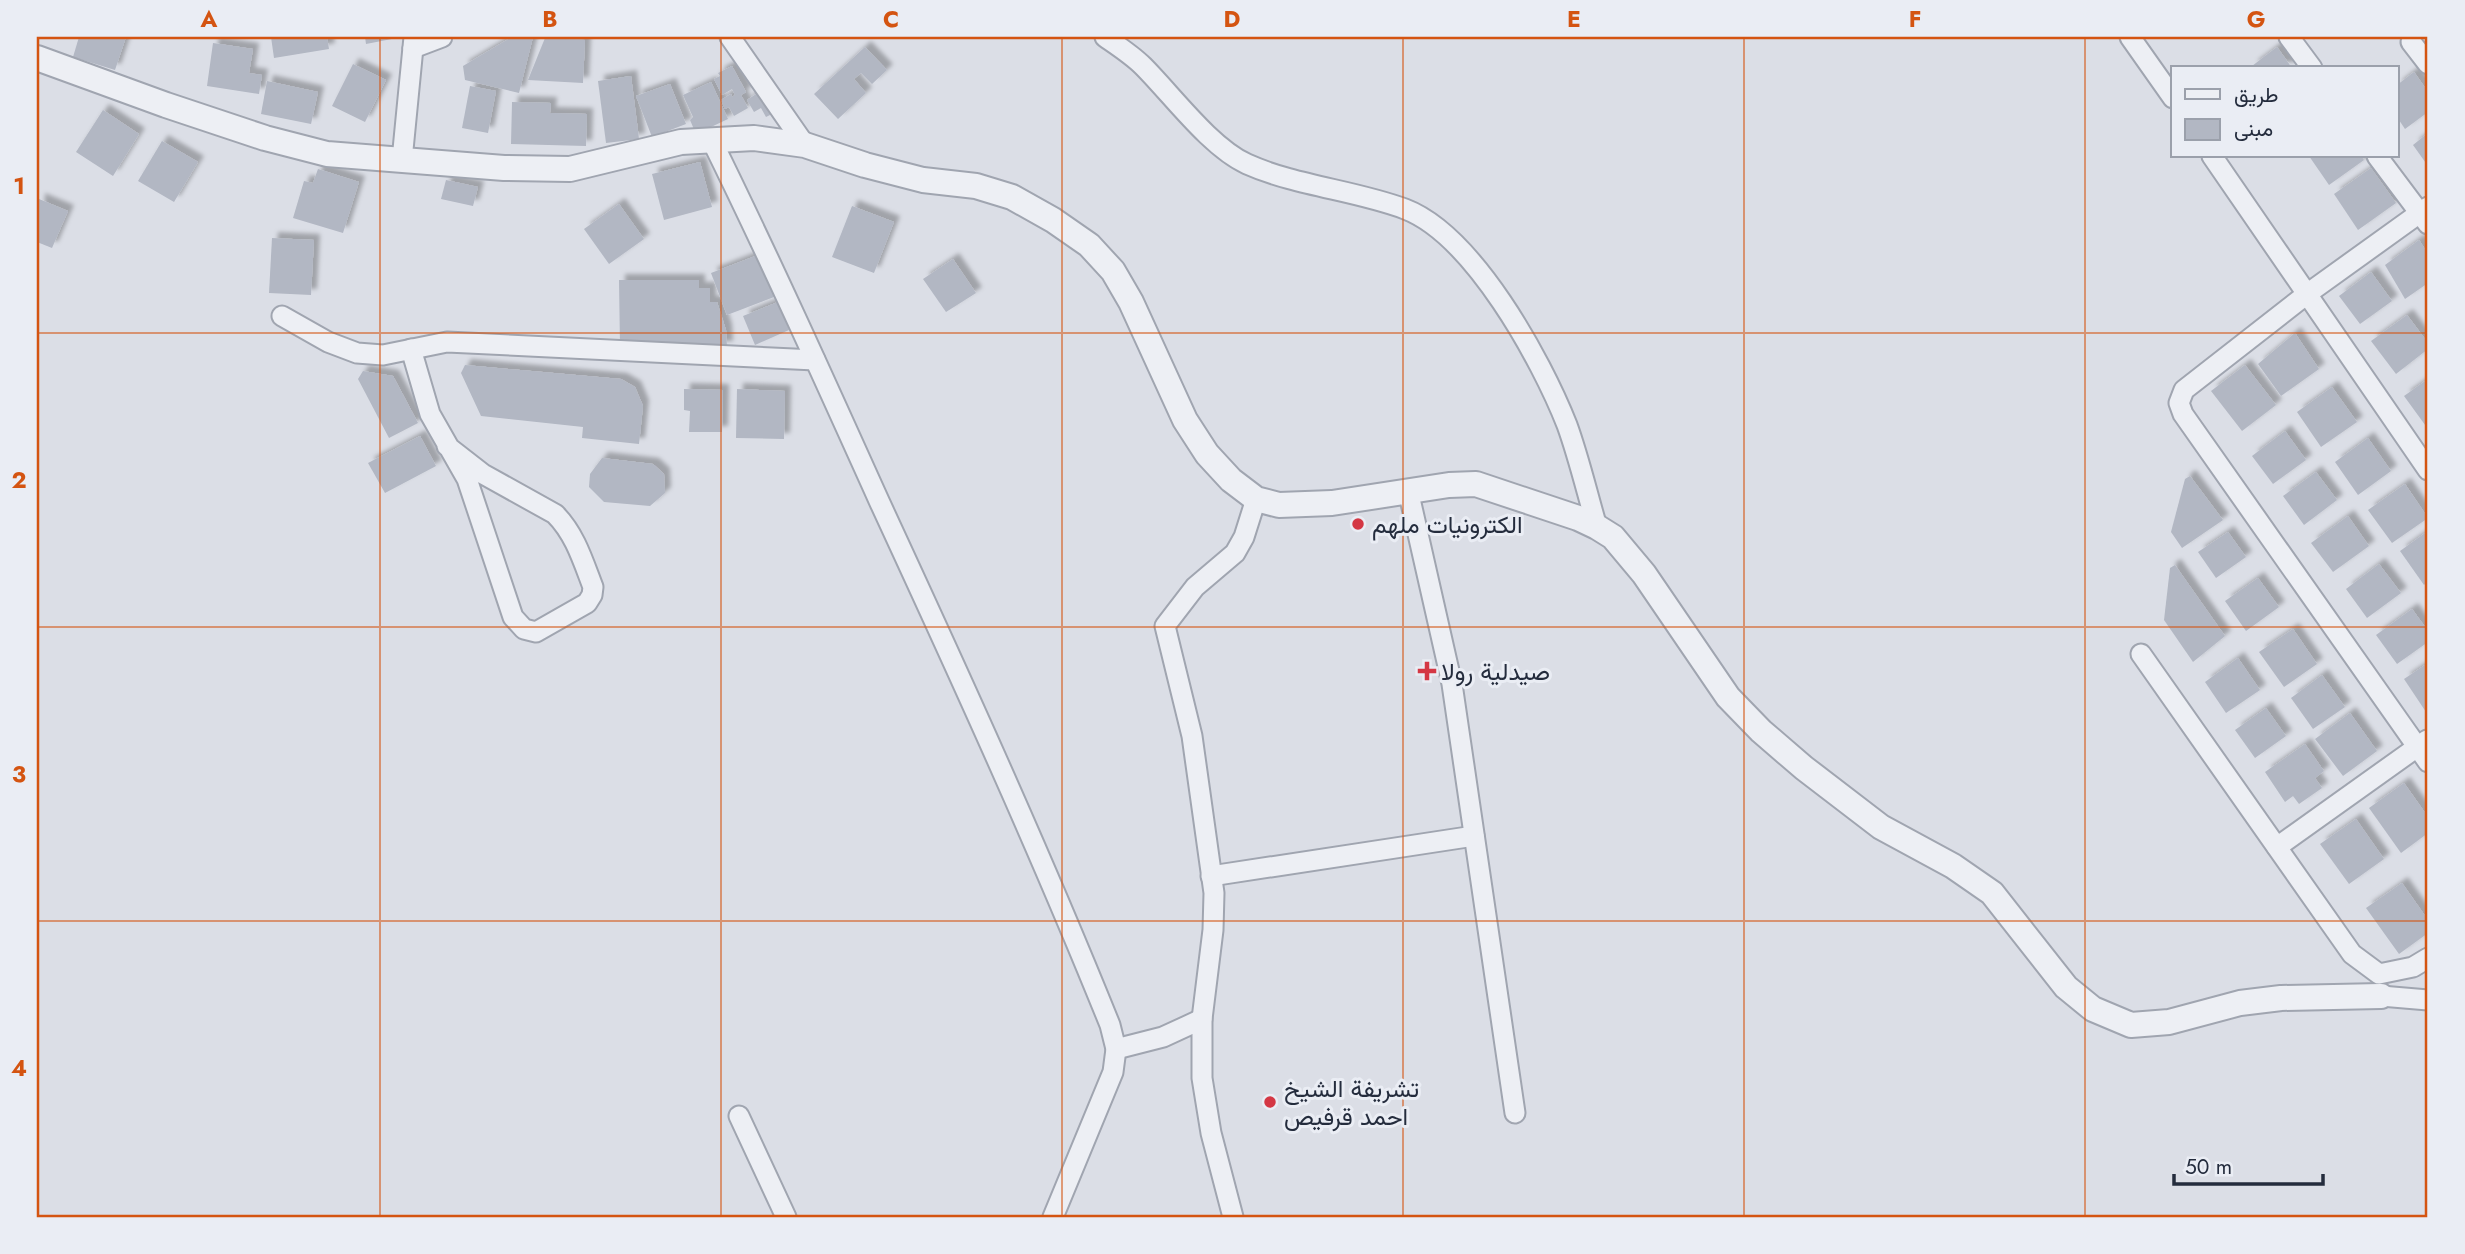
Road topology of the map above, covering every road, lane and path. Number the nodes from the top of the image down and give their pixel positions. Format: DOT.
graph roads {
  1 [pos="442,37"];
  2 [pos="730,37"];
  3 [pos="1105,37"];
  4 [pos="2130,37"];
  5 [pos="2289,37"];
  6 [pos="413,42"];
  7 [pos="2411,42"];
  8 [pos="37,58"];
  9 [pos="2428,64"];
  10 [pos="2311,66"];
  11 [pos="2171,96"];
  12 [pos="712,139"];
  13 [pos="805,145"];
  14 [pos="2213,158"];
  15 [pos="2380,158"];
  16 [pos="402,160"];
  17 [pos="2426,215"];
  18 [pos="2307,294"];
  19 [pos="282,316"];
  20 [pos="411,349"];
  21 [pos="815,360"];
  22 [pos="447,446"];
  23 [pos="2428,470"];
  24 [pos="1408,491"];
  25 [pos="1256,499"];
  26 [pos="1597,527"];
  27 [pos="2141,654"];
  28 [pos="2425,749"];
  29 [pos="1474,836"];
  30 [pos="2277,847"];
  31 [pos="1211,876"];
  32 [pos="2428,958"];
  33 [pos="2382,996"];
  34 [pos="2428,1000"];
  35 [pos="1202,1020"];
  36 [pos="1116,1049"];
  37 [pos="1515,1113"];
  38 [pos="739,1116"];
  39 [pos="786,1217"];
  40 [pos="1053,1217"];
  41 [pos="1233,1217"];
  1 -- 6 [label="street"];
  2 -- 13 [label="street"];
  3 -- 26 [label="street"];
  4 -- 11 [label="street"];
  5 -- 10 [label="street"];
  6 -- 16 [label="street"];
  7 -- 9 [label="street"];
  8 -- 16 [label="street"];
  12 -- 13 [label="street"];
  12 -- 16 [label="street"];
  12 -- 21 [label="street"];
  13 -- 25 [label="street"];
  14 -- 18 [label="street"];
  15 -- 17 [label="street"];
  17 -- 18 [label="street"];
  18 -- 23 [label="street"];
  18 -- 28 [label="street"];
  19 -- 20 [label="street"];
  20 -- 21 [label="street"];
  20 -- 22 [label="street"];
  21 -- 36 [label="street"];
  22 -- 22 [label="street"];
  24 -- 25 [label="street"];
  24 -- 26 [label="street"];
  24 -- 29 [label="street"];
  25 -- 31 [label="street"];
  26 -- 33 [label="street"];
  27 -- 30 [label="street"];
  28 -- 30 [label="street"];
  29 -- 31 [label="street"];
  29 -- 37 [label="street"];
  30 -- 32 [label="street"];
  31 -- 35 [label="street"];
  33 -- 34 [label="street"];
  35 -- 36 [label="street"];
  35 -- 41 [label="street"];
  36 -- 40 [label="street"];
  38 -- 39 [label="street"];
}
